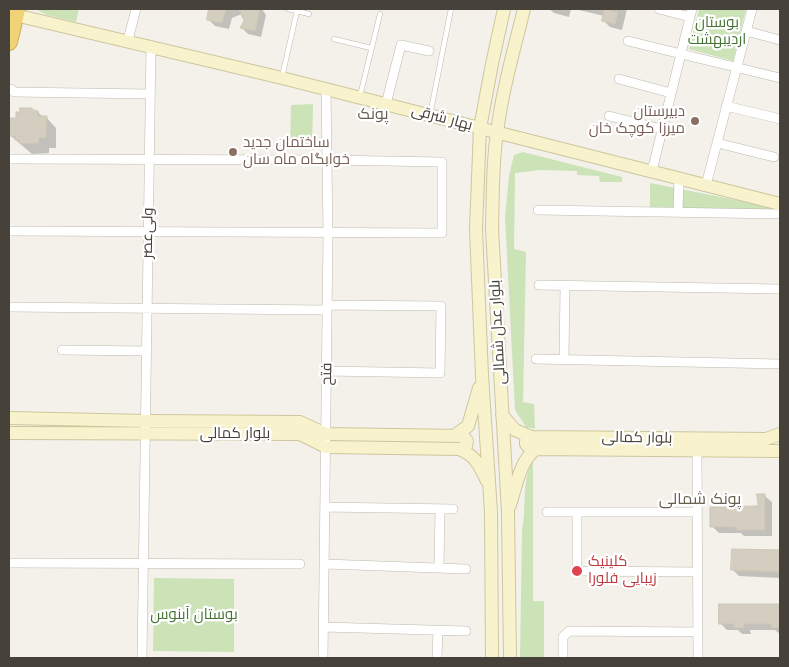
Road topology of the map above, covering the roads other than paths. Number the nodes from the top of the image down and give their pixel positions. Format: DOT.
graph roads {
  1 [pos="136,9"];
  2 [pos="288,9"];
  3 [pos="451,9"];
  4 [pos="504,9"];
  5 [pos="524,9"];
  6 [pos="660,9"];
  7 [pos="752,9"];
  8 [pos="297,11"];
  9 [pos="16,12"];
  10 [pos="691,13"];
  11 [pos="309,14"];
  12 [pos="380,14"];
  13 [pos="746,31"];
  14 [pos="334,39"];
  15 [pos="128,40"];
  16 [pos="780,40"];
  17 [pos="628,41"];
  18 [pos="9,42"];
  19 [pos="151,46"];
  20 [pos="372,48"];
  21 [pos="428,51"];
  22 [pos="681,54"];
  23 [pos="736,68"];
  24 [pos="282,78"];
  25 [pos="780,78"];
  26 [pos="619,80"];
  27 [pos="11,89"];
  28 [pos="326,89"];
  29 [pos="671,93"];
  30 [pos="150,94"];
  31 [pos="360,97"];
  32 [pos="386,104"];
  33 [pos="726,106"];
  34 [pos="430,115"];
  35 [pos="609,116"];
  36 [pos="780,119"];
  37 [pos="480,128"];
  38 [pos="662,129"];
  39 [pos="497,132"];
  40 [pos="717,143"];
  41 [pos="774,157"];
  42 [pos="9,159"];
  43 [pos="149,160"];
  44 [pos="327,160"];
  45 [pos="652,172"];
  46 [pos="679,178"];
  47 [pos="706,185"];
  48 [pos="780,204"];
  49 [pos="538,210"];
  50 [pos="678,212"];
  51 [pos="780,214"];
  52 [pos="9,231"];
  53 [pos="148,232"];
  54 [pos="328,234"];
  55 [pos="539,285"];
  56 [pos="565,286"];
  57 [pos="780,290"];
  58 [pos="9,307"];
  59 [pos="147,308"];
  60 [pos="327,308"];
  61 [pos="62,350"];
  62 [pos="147,351"];
  63 [pos="536,359"];
  64 [pos="564,360"];
  65 [pos="780,364"];
  66 [pos="326,371"];
  67 [pos="482,376"];
  68 [pos="502,415"];
  69 [pos="9,418"];
  70 [pos="146,427"];
  71 [pos="9,433"];
  72 [pos="780,434"];
  73 [pos="326,441"];
  74 [pos="459,442"];
  75 [pos="533,445"];
  76 [pos="697,450"];
  77 [pos="780,451"];
  78 [pos="489,487"];
  79 [pos="326,507"];
  80 [pos="440,509"];
  81 [pos="453,509"];
  82 [pos="508,512"];
  83 [pos="546,512"];
  84 [pos="577,512"];
  85 [pos="697,512"];
  86 [pos="9,563"];
  87 [pos="300,564"];
  88 [pos="324,564"];
  89 [pos="144,565"];
  90 [pos="439,568"];
  91 [pos="466,569"];
  92 [pos="698,572"];
  93 [pos="323,627"];
  94 [pos="438,630"];
  95 [pos="466,631"];
  96 [pos="698,632"];
  97 [pos="142,658"];
  98 [pos="323,658"];
  99 [pos="437,658"];
  100 [pos="492,658"];
  101 [pos="510,658"];
  102 [pos="563,658"];
  103 [pos="698,658"];
  1 -- 15 [label="street"];
  2 -- 8 [label="lane"];
  3 -- 34 [label="lane"];
  4 -- 37 [label="street, بلوار عدل شمالی"];
  5 -- 39 [label="street, بلوار عدل شمالی"];
  6 -- 10 [label="street"];
  7 -- 13 [label="street"];
  8 -- 11 [label="lane"];
  8 -- 24 [label="lane"];
  9 -- 15 [label="street, بهار شرقی"];
  9 -- 18 [label="highway"];
  10 -- 22 [label="street"];
  12 -- 20 [label="lane"];
  13 -- 16 [label="street"];
  13 -- 23 [label="street"];
  14 -- 20 [label="lane"];
  15 -- 19 [label="street, بهار شرقی"];
  17 -- 22 [label="street"];
  19 -- 24 [label="street, بهار شرقی"];
  19 -- 30 [label="street, ولی‌عصر"];
  20 -- 31 [label="lane"];
  21 -- 32 [label="street"];
  22 -- 23 [label="street"];
  22 -- 29 [label="street"];
  23 -- 25 [label="street"];
  23 -- 33 [label="street"];
  24 -- 28 [label="street, بهار شرقی"];
  26 -- 29 [label="street"];
  27 -- 30 [label="street"];
  28 -- 31 [label="street, بهار شرقی"];
  28 -- 44 [label="street, فتح"];
  29 -- 38 [label="street"];
  30 -- 43 [label="street, ولی‌عصر"];
  31 -- 32 [label="street, بهار شرقی"];
  32 -- 34 [label="street, بهار شرقی"];
  33 -- 36 [label="street"];
  33 -- 40 [label="street"];
  34 -- 37 [label="street, بهار شرقی"];
  35 -- 38 [label="street"];
  37 -- 39 [label="street, بهار شرقی"];
  37 -- 67 [label="street, بلوار عدل شمالی"];
  38 -- 45 [label="street"];
  39 -- 45 [label="street, بهار شرقی"];
  39 -- 68 [label="street, بلوار عدل شمالی"];
  40 -- 41 [label="street"];
  40 -- 47 [label="street"];
  42 -- 43 [label="street"];
  43 -- 44 [label="street"];
  43 -- 53 [label="street, ولی‌عصر"];
  44 -- 54 [label="street, فتح"];
  44 -- 54 [label="street"];
  45 -- 46 [label="street, بهار شرقی"];
  46 -- 47 [label="street, بهار شرقی"];
  46 -- 50 [label="street"];
  47 -- 48 [label="street, بهار شرقی"];
  49 -- 50 [label="street"];
  50 -- 51 [label="street"];
  52 -- 53 [label="street"];
  53 -- 54 [label="street"];
  53 -- 59 [label="street, ولی‌عصر"];
  54 -- 60 [label="street, فتح"];
  55 -- 56 [label="street"];
  56 -- 57 [label="street"];
  56 -- 64 [label="street"];
  58 -- 59 [label="street"];
  59 -- 60 [label="street"];
  59 -- 62 [label="street, ولی‌عصر"];
  60 -- 66 [label="street, فتح"];
  60 -- 66 [label="street"];
  61 -- 62 [label="street"];
  62 -- 70 [label="street, ولی‌عصر"];
  63 -- 64 [label="street"];
  64 -- 65 [label="street"];
  66 -- 73 [label="street, فتح"];
  67 -- 74 [label="street"];
  67 -- 78 [label="street, بلوار عدل شمالی"];
  68 -- 75 [label="street"];
  68 -- 82 [label="street, بلوار عدل شمالی"];
  69 -- 70 [label="street, بلوار کمالی"];
  70 -- 71 [label="street, بلوار کمالی"];
  70 -- 73 [label="street, بلوار کمالی"];
  70 -- 89 [label="street, ولی‌عصر"];
  72 -- 75 [label="street, بلوار کمالی"];
  73 -- 74 [label="street, بلوار کمالی"];
  73 -- 79 [label="street, فتح"];
  74 -- 78 [label="street"];
  75 -- 76 [label="street, بلوار کمالی"];
  75 -- 82 [label="street"];
  76 -- 77 [label="street, بلوار کمالی"];
  76 -- 85 [label="street"];
  78 -- 100 [label="street, بلوار عدل شمالی"];
  79 -- 80 [label="street"];
  79 -- 88 [label="street, فتح"];
  80 -- 81 [label="street"];
  80 -- 90 [label="street"];
  82 -- 101 [label="street, بلوار عدل شمالی"];
  83 -- 84 [label="street"];
  84 -- 85 [label="street"];
  84 -- 92 [label="street"];
  85 -- 92 [label="street"];
  86 -- 89 [label="street"];
  87 -- 89 [label="street"];
  88 -- 90 [label="street"];
  88 -- 93 [label="street, فتح"];
  89 -- 97 [label="street, ولی‌عصر"];
  90 -- 91 [label="street"];
  92 -- 96 [label="street"];
  93 -- 94 [label="street"];
  93 -- 98 [label="street, فتح"];
  94 -- 95 [label="street"];
  94 -- 99 [label="street"];
  96 -- 102 [label="street"];
  96 -- 103 [label="street"];
}
